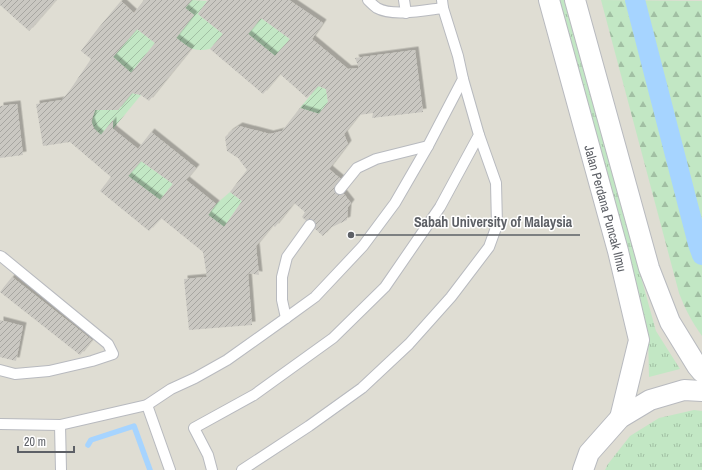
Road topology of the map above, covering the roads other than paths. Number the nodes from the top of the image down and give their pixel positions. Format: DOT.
graph roads {
  1 [pos="368,0"];
  2 [pos="404,0"];
  3 [pos="549,0"];
  4 [pos="575,0"];
  5 [pos="443,4"];
  6 [pos="406,13"];
  7 [pos="463,79"];
  8 [pos="479,134"];
  9 [pos="428,146"];
  10 [pos="340,189"];
  11 [pos="310,225"];
  12 [pos="0,256"];
  13 [pos="286,318"];
  14 [pos="0,370"];
  15 [pos="702,372"];
  16 [pos="702,391"];
  17 [pos="147,405"];
  18 [pos="620,418"];
  19 [pos="0,424"];
  20 [pos="60,425"];
  21 [pos="61,470"];
  22 [pos="170,470"];
  23 [pos="212,470"];
  24 [pos="242,470"];
  25 [pos="583,470"];
  1 -- 6 [label="lane"];
  2 -- 6 [label="lane"];
  3 -- 18 [label="street, Jalan Perdana Puncak Ilmu"];
  4 -- 15 [label="street, Jalan Perdana Puncak Ilmu"];
  5 -- 6 [label="lane"];
  5 -- 7 [label="lane"];
  7 -- 8 [label="lane"];
  7 -- 9 [label="lane"];
  8 -- 23 [label="lane"];
  8 -- 24 [label="lane"];
  9 -- 10 [label="lane"];
  9 -- 13 [label="lane"];
  11 -- 13 [label="lane"];
  12 -- 14 [label="lane"];
  13 -- 17 [label="lane"];
  16 -- 18 [label="street"];
  17 -- 20 [label="lane"];
  17 -- 22 [label="lane"];
  18 -- 25 [label="street"];
  19 -- 20 [label="lane"];
  20 -- 21 [label="lane"];
}
